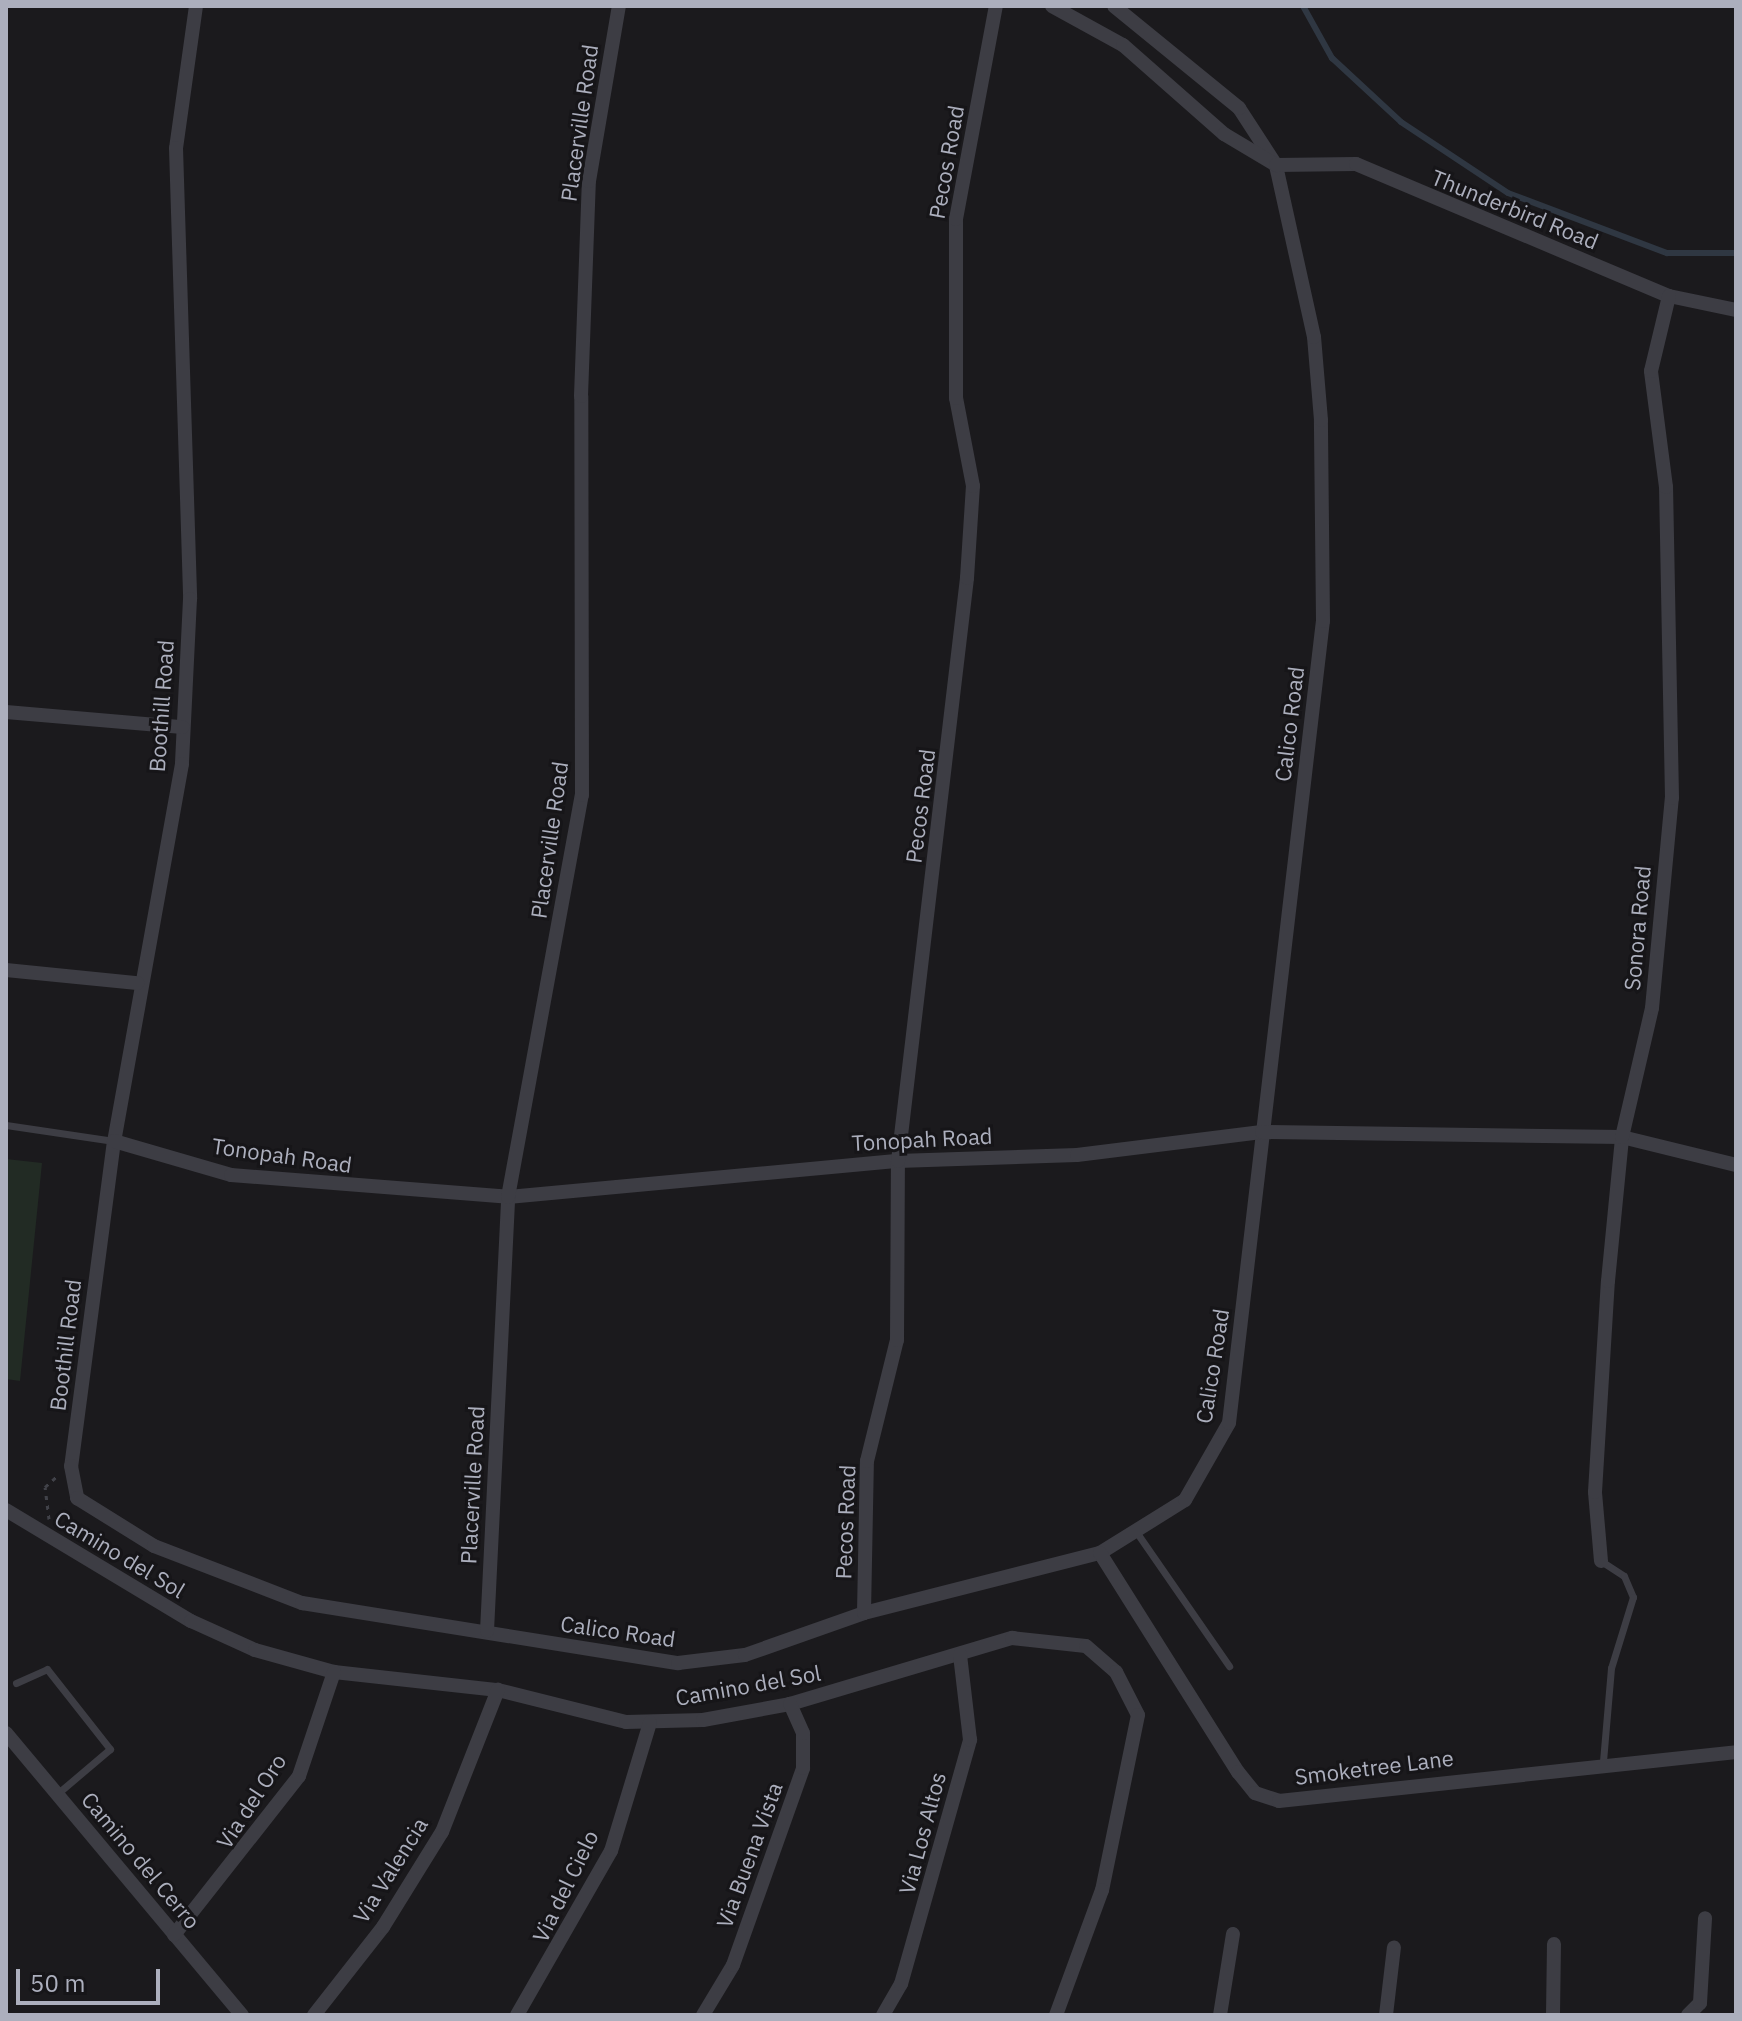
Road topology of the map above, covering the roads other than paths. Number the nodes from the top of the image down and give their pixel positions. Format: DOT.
graph roads {
  1 [pos="196,6"];
  2 [pos="619,6"];
  3 [pos="996,6"];
  4 [pos="1052,6"];
  5 [pos="1114,6"];
  6 [pos="1276,165"];
  7 [pos="1669,296"];
  8 [pos="1736,310"];
  9 [pos="6,712"];
  10 [pos="182,727"];
  11 [pos="6,970"];
  12 [pos="137,983"];
  13 [pos="6,1125"];
  14 [pos="1262,1132"];
  15 [pos="1622,1137"];
  16 [pos="114,1141"];
  17 [pos="898,1161"];
  18 [pos="1736,1165"];
  19 [pos="508,1197"];
  20 [pos="77,1498"];
  21 [pos="6,1510"];
  22 [pos="1137,1533"];
  23 [pos="1100,1553"];
  24 [pos="1601,1561"];
  25 [pos="864,1613"];
  26 [pos="487,1631"];
  27 [pos="960,1655"];
  28 [pos="1229,1666"];
  29 [pos="334,1672"];
  30 [pos="16,1683"];
  31 [pos="498,1690"];
  32 [pos="790,1704"];
  33 [pos="650,1723"];
  34 [pos="6,1733"];
  35 [pos="1736,1752"];
  36 [pos="1603,1761"];
  37 [pos="57,1794"];
  38 [pos="1705,1918"];
  39 [pos="1233,1934"];
  40 [pos="174,1935"];
  41 [pos="1554,1944"];
  42 [pos="1394,1947"];
  43 [pos="242,2015"];
  44 [pos="314,2015"];
  45 [pos="517,2015"];
  46 [pos="703,2015"];
  47 [pos="883,2015"];
  48 [pos="1056,2015"];
  49 [pos="1220,2015"];
  50 [pos="1386,2015"];
  51 [pos="1553,2015"];
  52 [pos="1688,2015"];
  1 -- 10 [label="street, Boothill Road"];
  2 -- 19 [label="street, Placerville Road"];
  3 -- 17 [label="street, Pecos Road"];
  4 -- 6 [label="street"];
  5 -- 6 [label="street"];
  6 -- 7 [label="street, Thunderbird Road"];
  6 -- 14 [label="street, Calico Road"];
  7 -- 8 [label="street, Thunderbird Road"];
  7 -- 15 [label="street, Sonora Road"];
  9 -- 10 [label="street"];
  10 -- 12 [label="street, Boothill Road"];
  11 -- 12 [label="street"];
  12 -- 16 [label="street, Boothill Road"];
  13 -- 16 [label="lane"];
  14 -- 15 [label="street, Tonopah Road"];
  14 -- 17 [label="street, Tonopah Road"];
  14 -- 22 [label="street, Calico Road"];
  15 -- 18 [label="street, Tonopah Road"];
  15 -- 24 [label="street, Sonora Road"];
  16 -- 19 [label="street, Tonopah Road"];
  16 -- 20 [label="street, Boothill Road"];
  17 -- 19 [label="street, Tonopah Road"];
  17 -- 25 [label="street, Pecos Road"];
  19 -- 26 [label="street, Placerville Road"];
  20 -- 26 [label="street, Calico Road"];
  21 -- 29 [label="street, Camino del Sol"];
  22 -- 23 [label="street, Calico Road"];
  22 -- 28 [label="lane"];
  23 -- 25 [label="street, Calico Road"];
  23 -- 36 [label="street, Smoketree Lane"];
  24 -- 36 [label="lane"];
  25 -- 26 [label="street, Calico Road"];
  27 -- 32 [label="street, Camino del Sol"];
  27 -- 47 [label="street, Via Los Altos"];
  27 -- 48 [label="street, Camino del Sol"];
  29 -- 31 [label="street, Camino del Sol"];
  29 -- 40 [label="street, Via del Oro"];
  30 -- 37 [label="lane"];
  31 -- 33 [label="street, Camino del Sol"];
  31 -- 44 [label="street, Via Valencia"];
  32 -- 33 [label="street, Camino del Sol"];
  32 -- 46 [label="street, Via Buena Vista"];
  33 -- 45 [label="street, Via del Cielo"];
  34 -- 37 [label="street, Camino del Cerro"];
  35 -- 36 [label="street, Smoketree Lane"];
  37 -- 40 [label="street, Camino del Cerro"];
  38 -- 52 [label="street"];
  39 -- 49 [label="street"];
  40 -- 43 [label="street, Camino del Cerro"];
  41 -- 51 [label="street"];
  42 -- 50 [label="street"];
}
